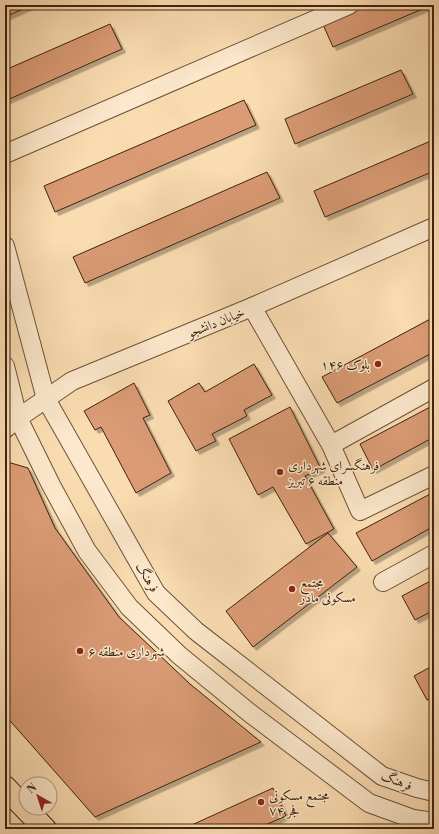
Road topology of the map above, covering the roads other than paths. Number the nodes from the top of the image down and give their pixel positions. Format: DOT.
graph roads {
  1 [pos="349,5"];
  2 [pos="5,154"];
  3 [pos="434,227"];
  4 [pos="5,246"];
  5 [pos="252,307"];
  6 [pos="5,366"];
  7 [pos="434,388"];
  8 [pos="46,399"];
  9 [pos="11,424"];
  10 [pos="331,445"];
  11 [pos="434,474"];
  12 [pos="434,554"];
  13 [pos="383,582"];
  14 [pos="5,787"];
  15 [pos="434,792"];
  16 [pos="434,822"];
  17 [pos="45,829"];
  1 -- 2 [label="street"];
  3 -- 5 [label="street, خیابان دانشجو"];
  4 -- 8 [label="street, فرهنگ"];
  5 -- 8 [label="street, خیابان دانشجو"];
  5 -- 10 [label="street"];
  6 -- 9 [label="street"];
  7 -- 10 [label="street"];
  8 -- 9 [label="street, خیابان دانشجو"];
  8 -- 15 [label="street, فرهنگ"];
  9 -- 16 [label="street"];
  10 -- 11 [label="street"];
  12 -- 13 [label="street"];
  14 -- 17 [label="highway"];
}
